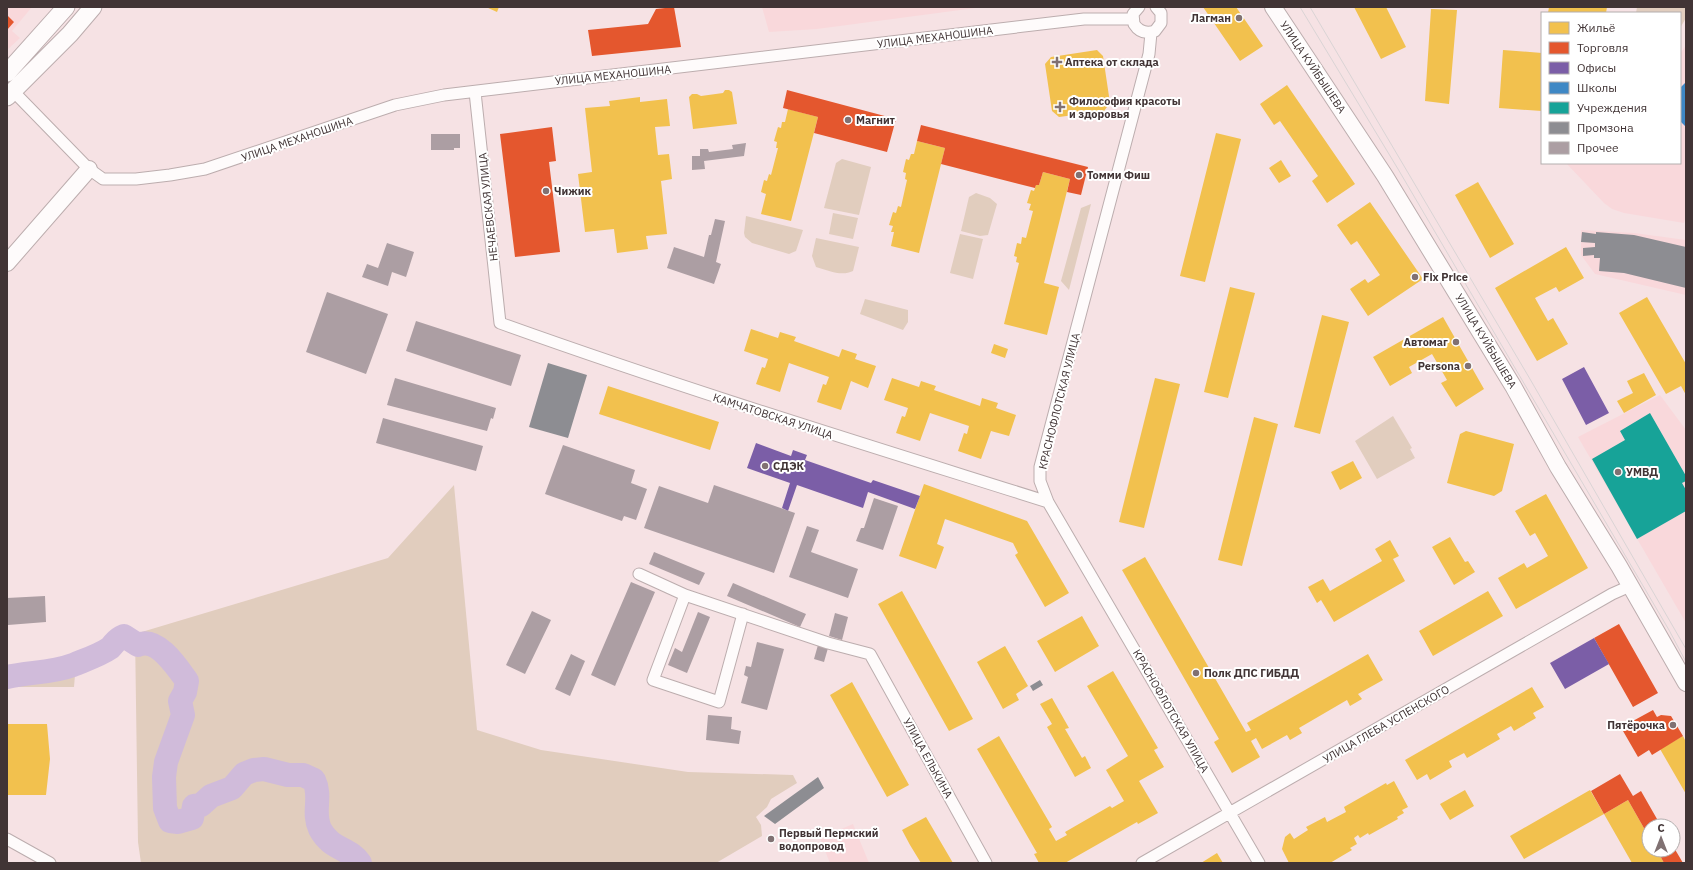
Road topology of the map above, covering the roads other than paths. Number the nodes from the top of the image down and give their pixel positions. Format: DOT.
graph roads {
  1 [pos="66,7"];
  2 [pos="93,7"];
  3 [pos="1139,7"];
  4 [pos="1273,7"];
  5 [pos="1158,8"];
  6 [pos="1133,19"];
  7 [pos="1150,33"];
  8 [pos="7,73"];
  9 [pos="475,92"];
  10 [pos="10,94"];
  11 [pos="89,169"];
  12 [pos="7,263"];
  13 [pos="500,323"];
  14 [pos="1048,502"];
  15 [pos="639,574"];
  16 [pos="1630,586"];
  17 [pos="684,595"];
  18 [pos="743,614"];
  19 [pos="1686,683"];
  20 [pos="1230,812"];
  21 [pos="7,839"];
  22 [pos="50,863"];
  23 [pos="986,863"];
  24 [pos="1142,863"];
  25 [pos="1259,863"];
  1 -- 8 [label="main road"];
  2 -- 10 [label="main road"];
  3 -- 6 [label="street"];
  4 -- 16 [label="main road, УЛИЦА КУЙБЫШЕВА"];
  5 -- 7 [label="street"];
  6 -- 7 [label="street"];
  6 -- 9 [label="street, УЛИЦА МЕХАНОШИНА"];
  7 -- 14 [label="street, КРАСНОФЛОТСКАЯ УЛИЦА"];
  9 -- 11 [label="street, УЛИЦА МЕХАНОШИНА"];
  9 -- 13 [label="street, НЕЧАЕВСКАЯ УЛИЦА"];
  10 -- 11 [label="street"];
  11 -- 12 [label="main road"];
  13 -- 14 [label="street, КАМЧАТОВСКАЯ УЛИЦА"];
  14 -- 20 [label="street, КРАСНОФЛОТСКАЯ УЛИЦА"];
  15 -- 17 [label="street"];
  16 -- 19 [label="main road, УЛИЦА КУЙБЫШЕВА"];
  16 -- 20 [label="street, УЛИЦА ГЛЕБА УСПЕНСКОГО"];
  17 -- 18 [label="street"];
  17 -- 18 [label="street"];
  18 -- 23 [label="street, УЛИЦА ЕЛЬКИНА"];
  20 -- 24 [label="street, УЛИЦА ГЛЕБА УСПЕНСКОГО"];
  20 -- 25 [label="street, КРАСНОФЛОТСКАЯ УЛИЦА"];
  21 -- 22 [label="street"];
}
